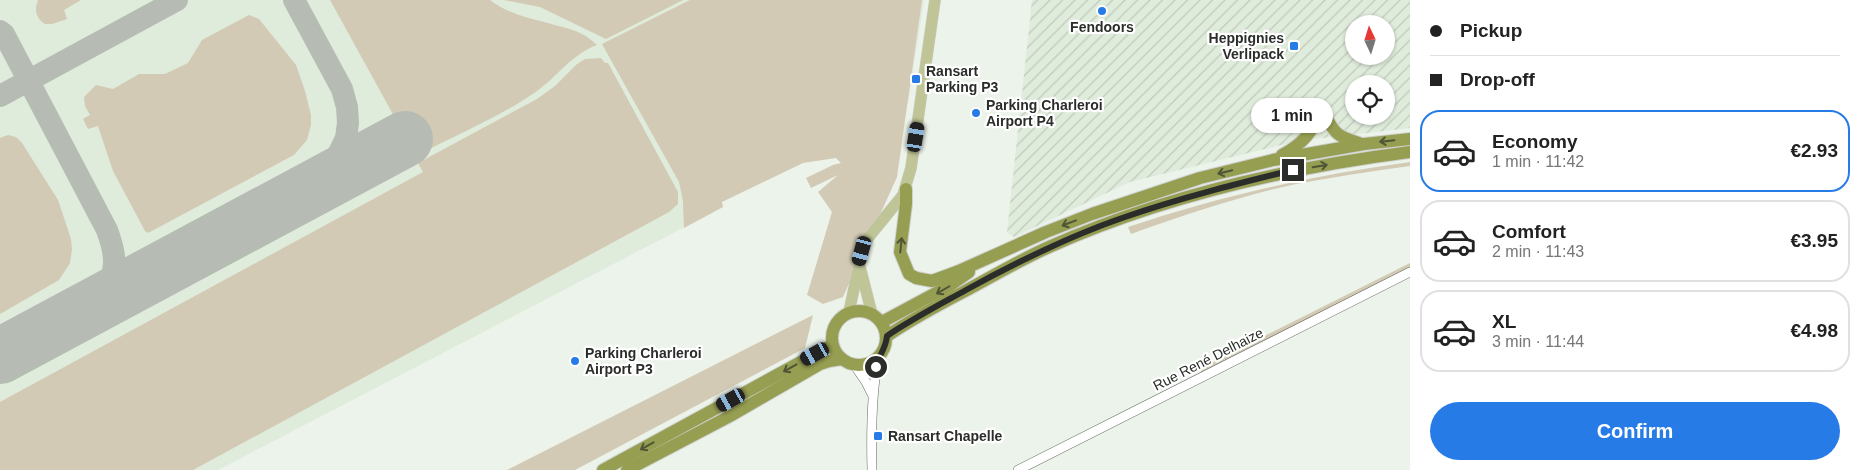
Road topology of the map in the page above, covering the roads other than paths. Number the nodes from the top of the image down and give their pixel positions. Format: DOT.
graph roads {
  1 [pos="935,0"];
  2 [pos="1410,139"];
  3 [pos="1364,144"];
  4 [pos="1410,152"];
  5 [pos="1272,160"];
  6 [pos="906,189"];
  7 [pos="999,253"];
  8 [pos="859,263"];
  9 [pos="1410,272"];
  10 [pos="850,312"];
  11 [pos="872,314"];
  12 [pos="882,322"];
  13 [pos="887,336"];
  14 [pos="832,345"];
  15 [pos="878,358"];
  16 [pos="842,359"];
  17 [pos="855,366"];
  18 [pos="873,397"];
  19 [pos="603,470"];
  20 [pos="627,470"];
  21 [pos="872,470"];
  22 [pos="1018,470"];
  1 -- 6 [label="main road"];
  2 -- 3 [label="highway, one-way"];
  3 -- 5 [label="highway"];
  3 -- 5 [label="highway"];
  13 -- 4 [label="highway, one-way"];
  5 -- 7 [label="highway, one-way"];
  7 -- 6 [label="highway, one-way"];
  6 -- 8 [label="main road"];
  7 -- 12 [label="highway, one-way"];
  8 -- 10 [label="main road"];
  8 -- 11 [label="main road"];
  9 -- 22 [label="street, Rue René Delhaize"];
  10 -- 11 [label="highway"];
  10 -- 14 [label="highway"];
  11 -- 12 [label="highway"];
  12 -- 13 [label="highway"];
  13 -- 15 [label="highway"];
  14 -- 16 [label="highway"];
  14 -- 19 [label="highway, one-way"];
  15 -- 17 [label="highway"];
  15 -- 18 [label="street"];
  16 -- 17 [label="highway"];
  16 -- 20 [label="highway"];
  17 -- 18 [label="street"];
  18 -- 21 [label="street"];
}
